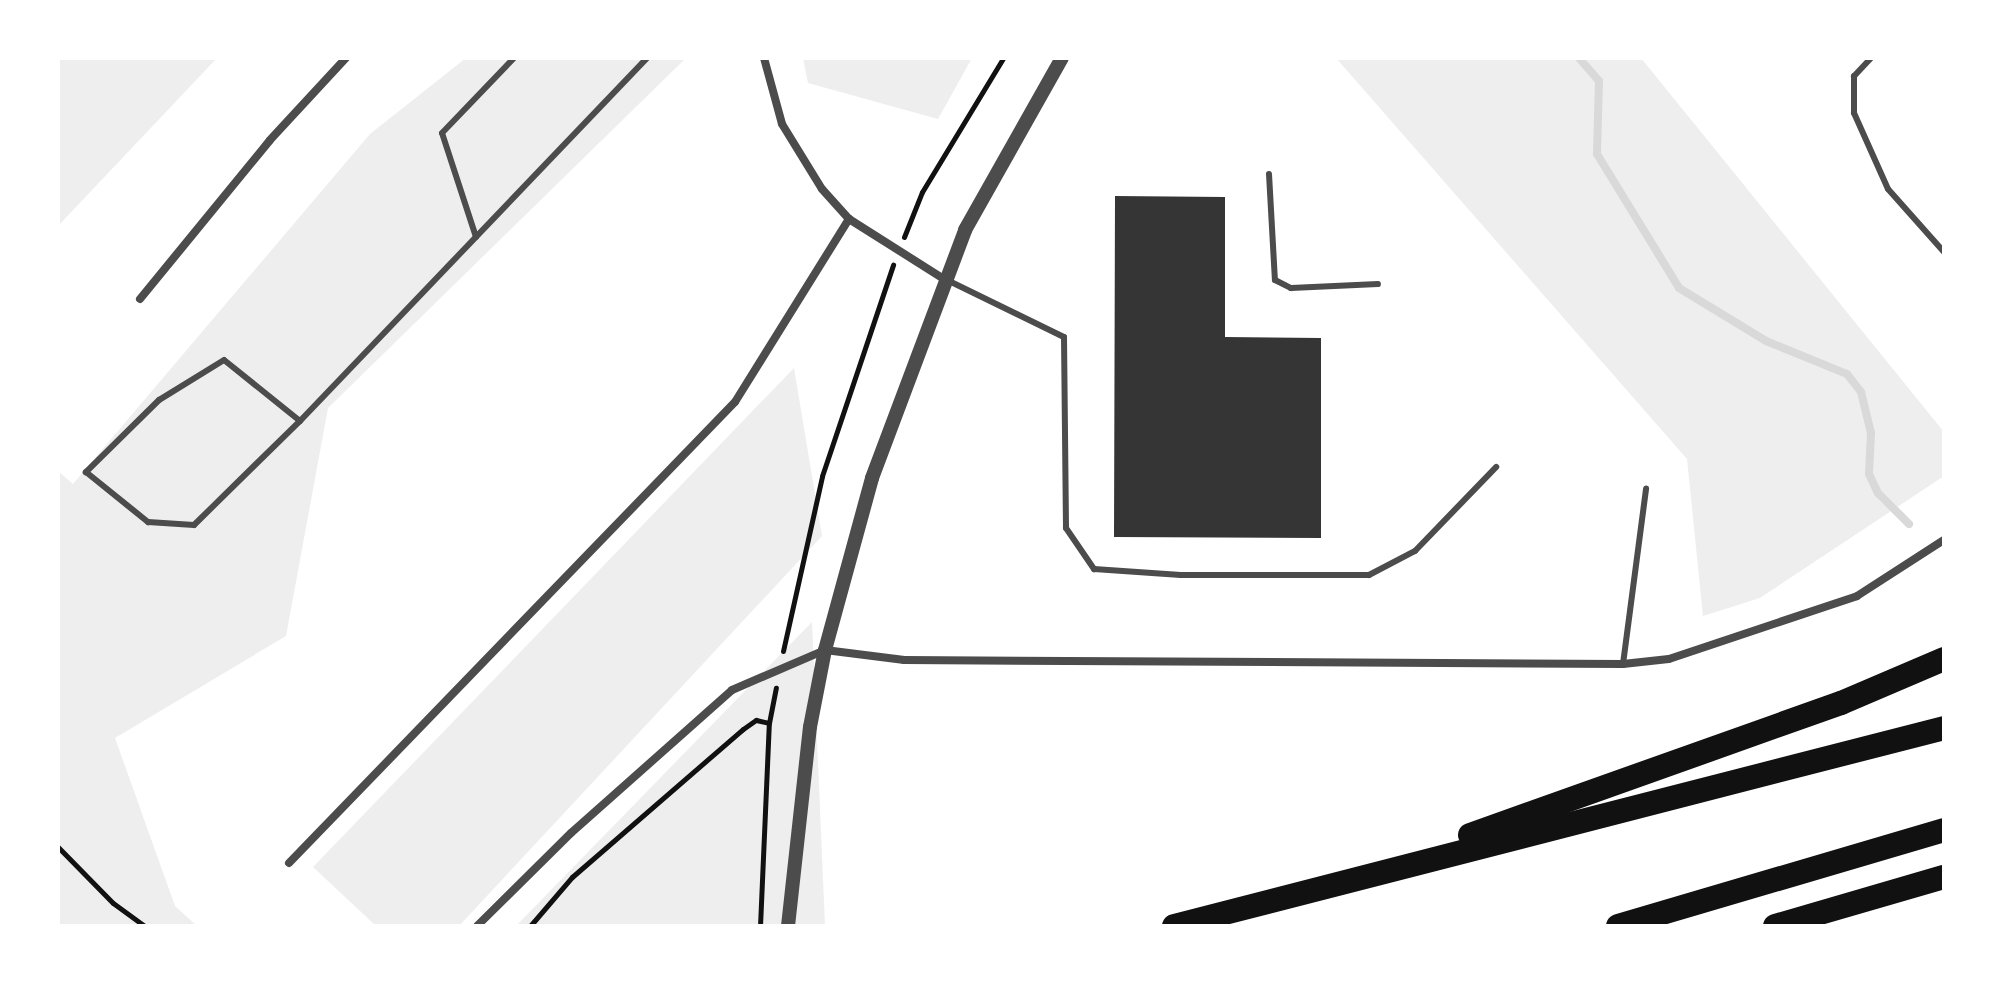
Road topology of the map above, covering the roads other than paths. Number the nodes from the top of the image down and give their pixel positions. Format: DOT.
graph roads {
  1 [pos="346,58"];
  2 [pos="514,58"];
  3 [pos="647,58"];
  4 [pos="764,58"];
  5 [pos="1062,58"];
  6 [pos="1871,58"];
  7 [pos="1269,174"];
  8 [pos="849,219"];
  9 [pos="476,237"];
  10 [pos="1944,252"];
  11 [pos="944,279"];
  12 [pos="1378,284"];
  13 [pos="140,299"];
  14 [pos="300,421"];
  15 [pos="1496,467"];
  16 [pos="1646,489"];
  17 [pos="1944,540"];
  18 [pos="825,650"];
  19 [pos="1944,659"];
  20 [pos="1623,664"];
  21 [pos="1944,728"];
  22 [pos="1944,830"];
  23 [pos="289,863"];
  24 [pos="1944,877"];
  25 [pos="1324,887"];
  26 [pos="477,926"];
  27 [pos="788,926"];
  28 [pos="1174,926"];
  29 [pos="1618,926"];
  30 [pos="1775,926"];
  1 -- 13 [label="street"];
  2 -- 9 [label="lane"];
  3 -- 9 [label="lane"];
  4 -- 8 [label="street"];
  5 -- 11 [label="street"];
  6 -- 10 [label="lane"];
  7 -- 12 [label="lane"];
  8 -- 11 [label="street"];
  8 -- 23 [label="street"];
  9 -- 14 [label="lane"];
  11 -- 15 [label="lane"];
  11 -- 18 [label="street"];
  14 -- 14 [label="lane"];
  16 -- 20 [label="lane"];
  17 -- 20 [label="street"];
  18 -- 20 [label="street"];
  18 -- 26 [label="street"];
  18 -- 27 [label="street"];
  19 -- 25 [label="highway"];
  21 -- 25 [label="highway"];
  22 -- 29 [label="highway"];
  24 -- 30 [label="highway"];
  25 -- 28 [label="highway"];
}
